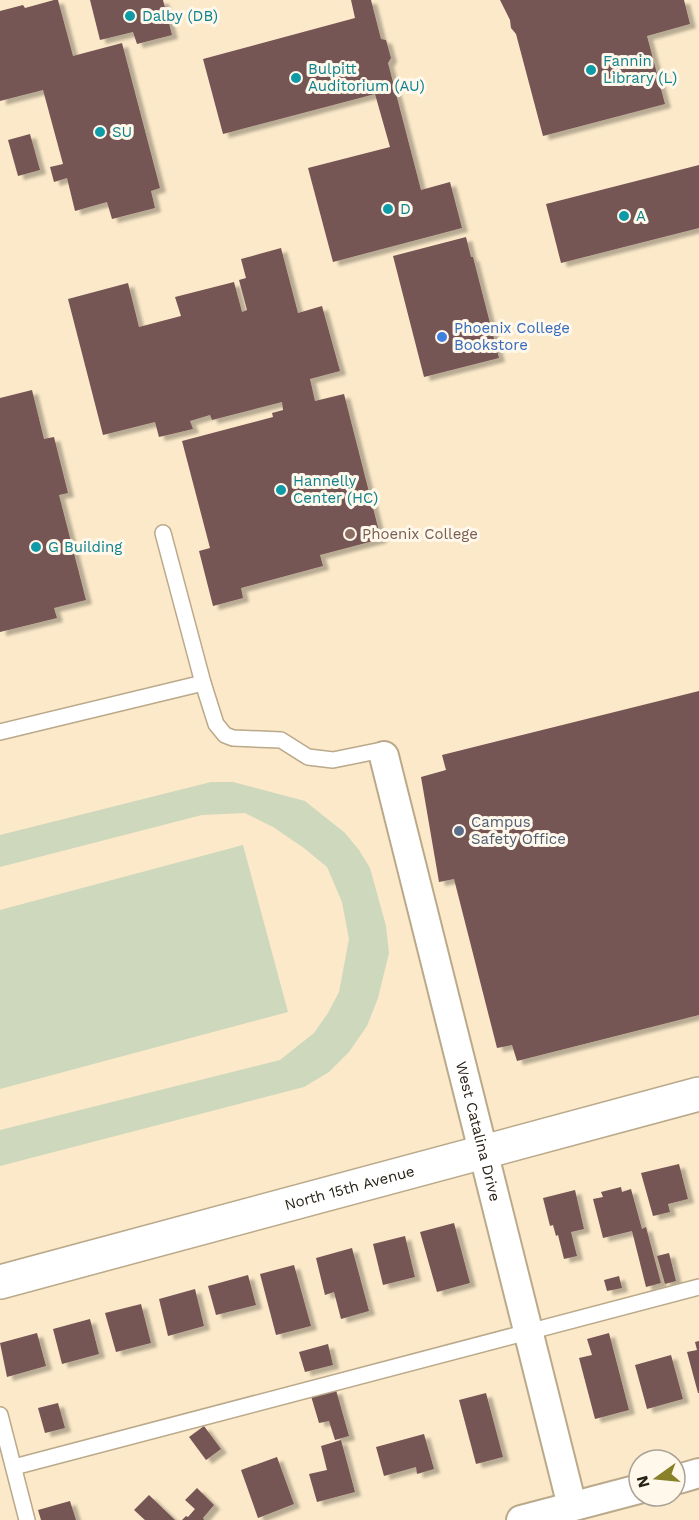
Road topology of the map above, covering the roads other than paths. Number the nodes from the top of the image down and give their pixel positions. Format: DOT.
graph roads {
  1 [pos="163,533"];
  2 [pos="203,684"];
  3 [pos="0,732"];
  4 [pos="383,753"];
  5 [pos="699,1094"];
  6 [pos="484,1154"];
  7 [pos="0,1281"];
  8 [pos="699,1287"];
  9 [pos="528,1332"];
  10 [pos="0,1415"];
  11 [pos="14,1467"];
  12 [pos="627,1492"];
  13 [pos="572,1506"];
  14 [pos="27,1520"];
  15 [pos="521,1520"];
  1 -- 2 [label="lane"];
  2 -- 3 [label="lane"];
  2 -- 4 [label="lane"];
  4 -- 6 [label="street, West Catalina Drive"];
  5 -- 6 [label="street, North 15th Avenue"];
  6 -- 7 [label="street, North 15th Avenue"];
  6 -- 9 [label="street, West Catalina Drive"];
  8 -- 9 [label="lane"];
  9 -- 11 [label="lane"];
  9 -- 13 [label="street, West Catalina Drive"];
  10 -- 11 [label="lane"];
  11 -- 14 [label="lane"];
  12 -- 13 [label="street"];
  13 -- 15 [label="street"];
}
